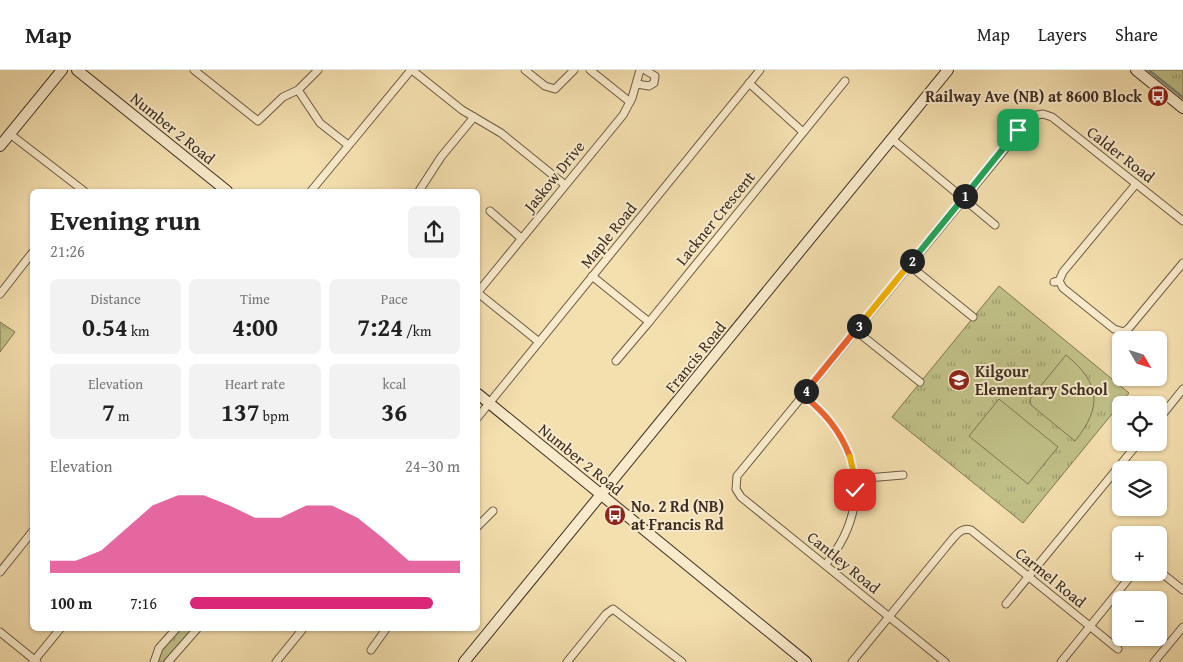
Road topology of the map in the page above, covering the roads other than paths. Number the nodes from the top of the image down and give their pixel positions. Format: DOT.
graph roads {
  1 [pos="62,70"];
  2 [pos="77,70"];
  3 [pos="194,70"];
  4 [pos="318,70"];
  5 [pos="412,70"];
  6 [pos="525,70"];
  7 [pos="574,70"];
  8 [pos="590,70"];
  9 [pos="640,70"];
  10 [pos="645,70"];
  11 [pos="760,70"];
  12 [pos="948,70"];
  13 [pos="1136,70"];
  14 [pos="845,81"];
  15 [pos="749,83"];
  16 [pos="636,84"];
  17 [pos="298,90"];
  18 [pos="630,102"];
  19 [pos="1183,108"];
  20 [pos="474,117"];
  21 [pos="804,132"];
  22 [pos="10,134"];
  23 [pos="892,139"];
  24 [pos="348,145"];
  25 [pos="0,146"];
  26 [pos="564,184"];
  27 [pos="1136,184"];
  28 [pos="81,189"];
  29 [pos="225,189"];
  30 [pos="313,189"];
  31 [pos="420,189"];
  32 [pos="963,198"];
  33 [pos="490,210"];
  34 [pos="1183,221"];
  35 [pos="995,225"];
  36 [pos="521,238"];
  37 [pos="30,256"];
  38 [pos="1183,263"];
  39 [pos="909,265"];
  40 [pos="592,276"];
  41 [pos="480,290"];
  42 [pos="0,294"];
  43 [pos="480,295"];
  44 [pos="973,317"];
  45 [pos="649,322"];
  46 [pos="855,330"];
  47 [pos="539,342"];
  48 [pos="616,362"];
  49 [pos="920,382"];
  50 [pos="1183,389"];
  51 [pos="803,395"];
  52 [pos="480,396"];
  53 [pos="489,404"];
  54 [pos="1167,409"];
  55 [pos="480,415"];
  56 [pos="1132,451"];
  57 [pos="903,475"];
  58 [pos="855,479"];
  59 [pos="601,495"];
  60 [pos="493,511"];
  61 [pos="480,524"];
  62 [pos="30,534"];
  63 [pos="826,564"];
  64 [pos="0,572"];
  65 [pos="1029,577"];
  66 [pos="1167,577"];
  67 [pos="1127,581"];
  68 [pos="1183,590"];
  69 [pos="1006,604"];
  70 [pos="889,616"];
  71 [pos="1090,626"];
  72 [pos="1183,627"];
  73 [pos="58,631"];
  74 [pos="174,631"];
  75 [pos="195,631"];
  76 [pos="301,631"];
  77 [pos="385,631"];
  78 [pos="0,632"];
  79 [pos="1118,649"];
  80 [pos="371,650"];
  81 [pos="35,661"];
  82 [pos="801,661"];
  83 [pos="154,662"];
  84 [pos="168,662"];
  85 [pos="276,662"];
  86 [pos="464,662"];
  87 [pos="568,662"];
  88 [pos="682,662"];
  89 [pos="852,662"];
  90 [pos="945,662"];
  91 [pos="1061,662"];
  92 [pos="1154,662"];
  1 -- 22 [label="street"];
  2 -- 29 [label="street, Number 2 Road"];
  3 -- 17 [label="street"];
  4 -- 17 [label="street"];
  5 -- 20 [label="street"];
  5 -- 24 [label="street"];
  6 -- 7 [label="street"];
  8 -- 18 [label="street"];
  9 -- 16 [label="street, Jaskow Drive"];
  10 -- 16 [label="street"];
  11 -- 15 [label="street, Maple Road"];
  12 -- 23 [label="street, Francis Road"];
  13 -- 19 [label="street"];
  14 -- 21 [label="street, Lackner Crescent"];
  15 -- 21 [label="street"];
  15 -- 40 [label="street, Maple Road"];
  16 -- 18 [label="street, Jaskow Drive"];
  17 -- 24 [label="street"];
  18 -- 26 [label="street, Jaskow Drive"];
  20 -- 26 [label="street"];
  20 -- 31 [label="street"];
  21 -- 45 [label="street, Lackner Crescent"];
  22 -- 25 [label="street"];
  22 -- 28 [label="street"];
  23 -- 32 [label="street"];
  23 -- 59 [label="street, Francis Road"];
  24 -- 30 [label="street"];
  26 -- 36 [label="street, Jaskow Drive"];
  27 -- 32 [label="street, Calder Road"];
  27 -- 34 [label="street, Calder Road"];
  27 -- 38 [label="street"];
  32 -- 35 [label="street"];
  32 -- 39 [label="street"];
  33 -- 36 [label="street"];
  36 -- 41 [label="street, Jaskow Drive"];
  37 -- 42 [label="street"];
  39 -- 44 [label="street"];
  39 -- 46 [label="street"];
  40 -- 45 [label="street"];
  40 -- 47 [label="street, Maple Road"];
  43 -- 47 [label="street"];
  45 -- 48 [label="street, Lackner Crescent"];
  46 -- 49 [label="street"];
  46 -- 51 [label="street"];
  47 -- 53 [label="street, Maple Road"];
  50 -- 54 [label="street"];
  51 -- 58 [label="street"];
  51 -- 63 [label="street, Cantley Road"];
  52 -- 53 [label="street, Number 2 Road"];
  53 -- 55 [label="street, Maple Road"];
  53 -- 59 [label="street, Number 2 Road"];
  56 -- 65 [label="street"];
  57 -- 58 [label="street"];
  58 -- 63 [label="street"];
  59 -- 82 [label="street, Number 2 Road"];
  59 -- 86 [label="street, Francis Road"];
  60 -- 61 [label="street"];
  62 -- 64 [label="street"];
  63 -- 70 [label="street, Cantley Road"];
  65 -- 69 [label="street"];
  65 -- 70 [label="street, Carmel Road"];
  65 -- 71 [label="street, Carmel Road"];
  66 -- 68 [label="street"];
  67 -- 71 [label="street"];
  70 -- 89 [label="street"];
  70 -- 90 [label="street, Cantley Road"];
  71 -- 79 [label="street, Carmel Road"];
  71 -- 91 [label="street"];
  72 -- 92 [label="street"];
  73 -- 81 [label="street"];
  74 -- 83 [label="street"];
  75 -- 84 [label="street"];
  76 -- 85 [label="street"];
  77 -- 80 [label="street"];
  78 -- 81 [label="street"];
  87 -- 88 [label="street"];
}
